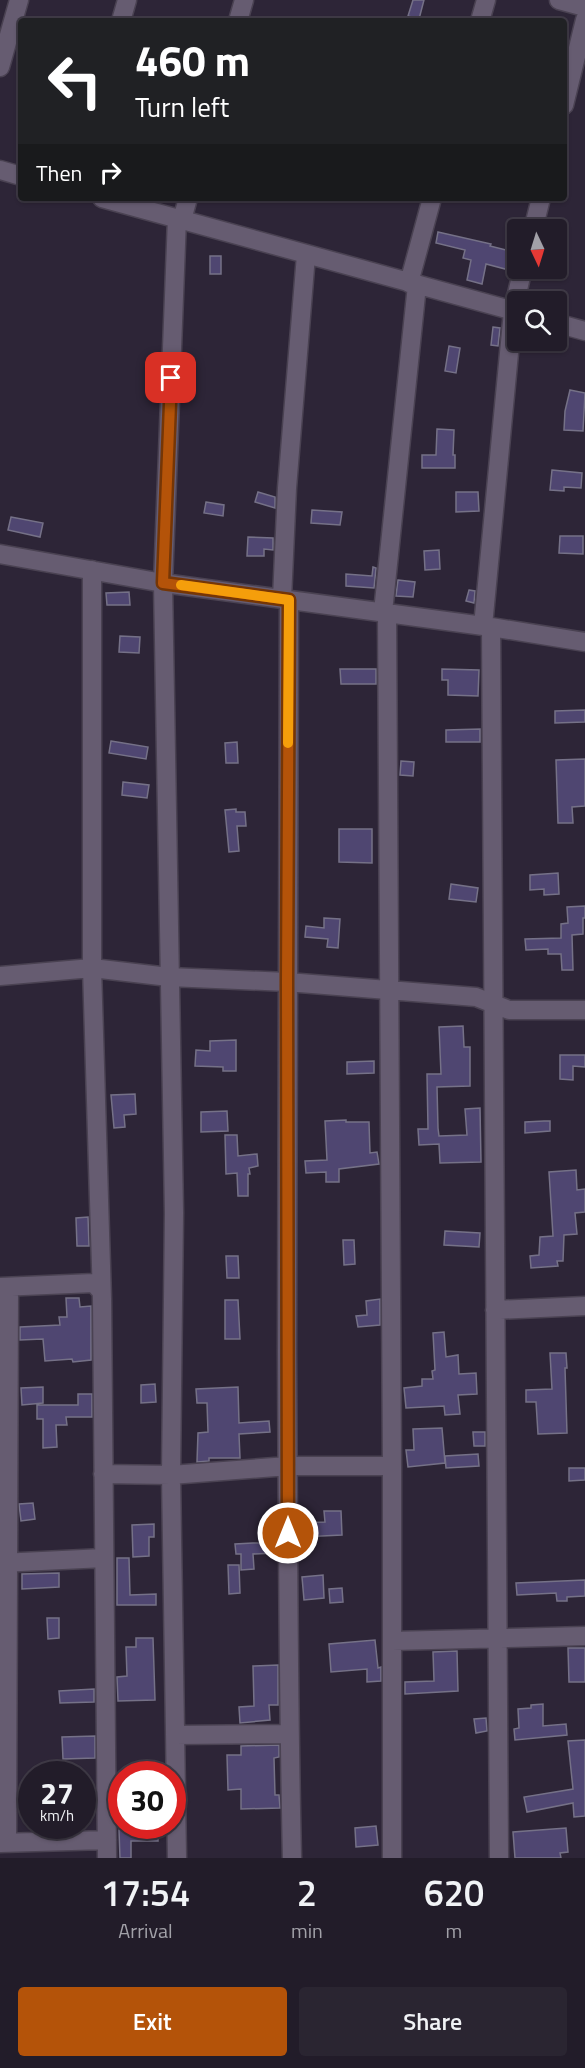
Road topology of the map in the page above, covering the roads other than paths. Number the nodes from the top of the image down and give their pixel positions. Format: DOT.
graph roads {
  1 [pos="19,0"];
  2 [pos="127,0"];
  3 [pos="244,0"];
  4 [pos="486,0"];
  5 [pos="559,0"];
  6 [pos="585,7"];
  7 [pos="122,18"];
  8 [pos="239,18"];
  9 [pos="481,18"];
  10 [pos="585,20"];
  11 [pos="0,68"];
  12 [pos="567,93"];
  13 [pos="0,170"];
  14 [pos="18,175"];
  15 [pos="113,201"];
  16 [pos="187,201"];
  17 [pos="431,201"];
  18 [pos="540,201"];
  19 [pos="180,219"];
  20 [pos="536,219"];
  21 [pos="306,255"];
  22 [pos="413,284"];
  23 [pos="507,310"];
  24 [pos="567,326"];
  25 [pos="585,331"];
  26 [pos="512,351"];
  27 [pos="0,554"];
  28 [pos="92,570"];
  29 [pos="163,583"];
  30 [pos="286,599"];
  31 [pos="385,613"];
  32 [pos="487,626"];
  33 [pos="585,642"];
  34 [pos="92,968"];
  35 [pos="0,976"];
  36 [pos="169,977"];
  37 [pos="287,982"];
  38 [pos="390,989"];
  39 [pos="493,1003"];
  40 [pos="585,1010"];
  41 [pos="5,1287"];
  42 [pos="101,1291"];
  43 [pos="585,1306"];
  44 [pos="495,1310"];
  45 [pos="288,1466"];
  46 [pos="392,1466"];
  47 [pos="103,1474"];
  48 [pos="171,1475"];
  49 [pos="104,1558"];
  50 [pos="3,1563"];
  51 [pos="585,1636"];
  52 [pos="496,1639"];
  53 [pos="392,1641"];
  54 [pos="289,1734"];
  55 [pos="175,1735"];
  56 [pos="4,1843"];
  57 [pos="107,1849"];
  58 [pos="177,1858"];
  59 [pos="292,1858"];
  60 [pos="392,1858"];
  61 [pos="499,1858"];
  1 -- 11 [label="street"];
  2 -- 7 [label="street"];
  3 -- 8 [label="street"];
  4 -- 9 [label="street"];
  5 -- 6 [label="street"];
  10 -- 12 [label="street"];
  13 -- 14 [label="street"];
  15 -- 19 [label="street"];
  16 -- 19 [label="street"];
  17 -- 22 [label="street"];
  18 -- 20 [label="street"];
  19 -- 21 [label="street"];
  19 -- 29 [label="street"];
  21 -- 22 [label="street"];
  21 -- 30 [label="street"];
  22 -- 23 [label="street"];
  22 -- 31 [label="street"];
  24 -- 25 [label="street"];
  26 -- 32 [label="street"];
  27 -- 28 [label="street"];
  28 -- 29 [label="street"];
  28 -- 34 [label="street"];
  29 -- 30 [label="street"];
  29 -- 36 [label="street"];
  30 -- 31 [label="street"];
  30 -- 37 [label="street"];
  31 -- 32 [label="street"];
  31 -- 38 [label="street"];
  32 -- 33 [label="street"];
  32 -- 39 [label="street"];
  34 -- 35 [label="street"];
  34 -- 36 [label="street"];
  34 -- 42 [label="street"];
  36 -- 37 [label="street"];
  36 -- 48 [label="street"];
  37 -- 38 [label="street"];
  37 -- 45 [label="street"];
  38 -- 39 [label="street"];
  38 -- 46 [label="street"];
  39 -- 40 [label="street"];
  39 -- 44 [label="street"];
  41 -- 42 [label="street"];
  41 -- 50 [label="street"];
  42 -- 47 [label="street"];
  43 -- 44 [label="street"];
  44 -- 52 [label="street"];
  45 -- 46 [label="street"];
  45 -- 48 [label="street"];
  45 -- 54 [label="street"];
  46 -- 53 [label="street"];
  47 -- 48 [label="street"];
  47 -- 49 [label="street"];
  48 -- 55 [label="street"];
  49 -- 50 [label="street"];
  49 -- 57 [label="street"];
  50 -- 56 [label="street"];
  51 -- 52 [label="street"];
  52 -- 53 [label="street"];
  52 -- 61 [label="street"];
  53 -- 60 [label="street"];
  54 -- 55 [label="street"];
  54 -- 59 [label="street"];
  55 -- 58 [label="street"];
  56 -- 57 [label="street"];
}
